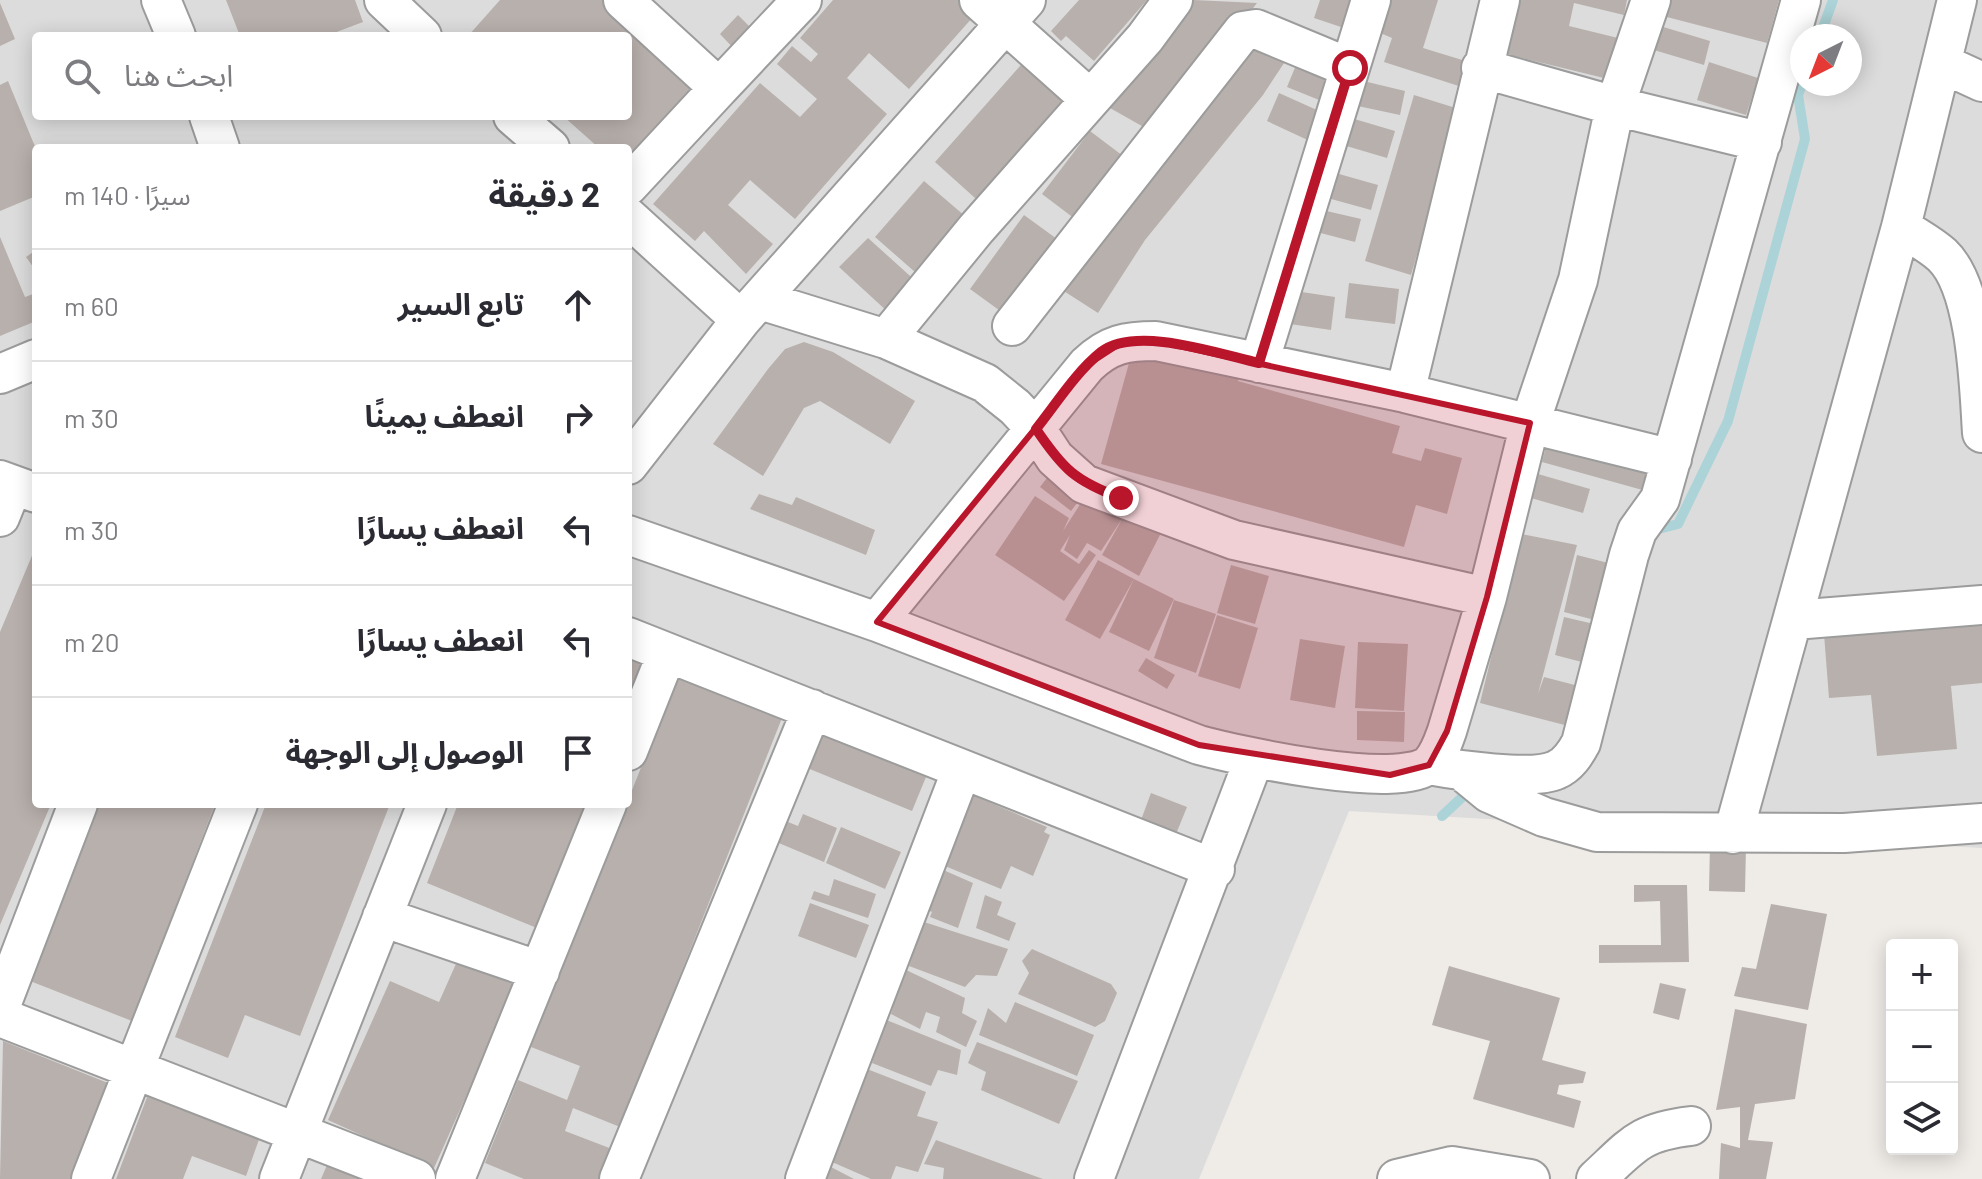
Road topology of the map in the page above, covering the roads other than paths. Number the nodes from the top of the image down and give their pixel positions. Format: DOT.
graph roads {
  1 [pos="161,0"];
  2 [pos="384,0"];
  3 [pos="623,0"];
  4 [pos="802,0"];
  5 [pos="1173,0"];
  6 [pos="1371,0"];
  7 [pos="1500,0"];
  8 [pos="1651,0"];
  9 [pos="1801,0"];
  10 [pos="1957,0"];
  11 [pos="1003,8"];
  12 [pos="174,32"];
  13 [pos="410,32"];
  14 [pos="1943,64"];
  15 [pos="1350,68"];
  16 [pos="1481,68"];
  17 [pos="1982,82"];
  18 [pos="719,88"];
  19 [pos="1090,99"];
  20 [pos="1615,106"];
  21 [pos="210,120"];
  22 [pos="518,120"];
  23 [pos="1762,142"];
  24 [pos="219,144"];
  25 [pos="545,144"];
  26 [pos="632,182"];
  27 [pos="632,220"];
  28 [pos="1901,227"];
  29 [pos="750,310"];
  30 [pos="1012,326"];
  31 [pos="886,339"];
  32 [pos="32,361"];
  33 [pos="1259,363"];
  34 [pos="0,374"];
  35 [pos="1405,393"];
  36 [pos="1530,423"];
  37 [pos="1036,429"];
  38 [pos="1982,433"];
  39 [pos="1672,459"];
  40 [pos="632,460"];
  41 [pos="632,536"];
  42 [pos="1487,597"];
  43 [pos="1982,605"];
  44 [pos="1794,620"];
  45 [pos="877,622"];
  46 [pos="632,639"];
  47 [pos="667,653"];
  48 [pos="812,709"];
  49 [pos="632,741"];
  50 [pos="1254,759"];
  51 [pos="1445,768"];
  52 [pos="962,769"];
  53 [pos="76,808"];
  54 [pos="236,808"];
  55 [pos="425,808"];
  56 [pos="605,808"];
  57 [pos="1982,823"];
  58 [pos="1733,834"];
  59 [pos="1215,869"];
  60 [pos="382,917"];
  61 [pos="540,971"];
  62 [pos="0,1008"];
  63 [pos="0,1017"];
  64 [pos="134,1069"];
  65 [pos="1691,1126"];
  66 [pos="296,1132"];
  67 [pos="91,1179"];
  68 [pos="279,1179"];
  69 [pos="416,1179"];
  70 [pos="455,1179"];
  71 [pos="619,1179"];
  72 [pos="805,1179"];
  73 [pos="1094,1179"];
  74 [pos="1397,1179"];
  75 [pos="1530,1179"];
  76 [pos="1596,1179"];
  1 -- 12 [label="street"];
  2 -- 13 [label="street"];
  3 -- 18 [label="street"];
  4 -- 18 [label="street"];
  5 -- 19 [label="street"];
  6 -- 15 [label="street"];
  7 -- 16 [label="street"];
  8 -- 20 [label="street"];
  9 -- 23 [label="street"];
  10 -- 14 [label="street"];
  11 -- 19 [label="street"];
  11 -- 29 [label="street"];
  14 -- 17 [label="street"];
  14 -- 28 [label="street"];
  15 -- 30 [label="street"];
  15 -- 33 [label="street"];
  16 -- 20 [label="street"];
  16 -- 35 [label="street"];
  18 -- 26 [label="street"];
  19 -- 31 [label="street"];
  20 -- 23 [label="street"];
  20 -- 36 [label="street"];
  21 -- 24 [label="street"];
  22 -- 25 [label="street"];
  23 -- 39 [label="street"];
  27 -- 29 [label="street"];
  28 -- 38 [label="street"];
  28 -- 44 [label="street"];
  29 -- 31 [label="street"];
  29 -- 40 [label="street"];
  31 -- 37 [label="street"];
  32 -- 34 [label="street"];
  33 -- 35 [label="street"];
  33 -- 37 [label="street"];
  35 -- 36 [label="street"];
  36 -- 39 [label="street"];
  36 -- 42 [label="street"];
  37 -- 42 [label="street"];
  37 -- 45 [label="street"];
  39 -- 51 [label="street"];
  41 -- 45 [label="street"];
  42 -- 51 [label="street"];
  43 -- 44 [label="street"];
  44 -- 58 [label="street"];
  45 -- 50 [label="street"];
  46 -- 47 [label="street"];
  47 -- 48 [label="street"];
  47 -- 49 [label="street"];
  48 -- 52 [label="street"];
  48 -- 71 [label="street"];
  50 -- 51 [label="street"];
  50 -- 59 [label="street"];
  51 -- 58 [label="street"];
  52 -- 59 [label="street"];
  52 -- 72 [label="street"];
  53 -- 62 [label="street"];
  54 -- 64 [label="street"];
  55 -- 60 [label="street"];
  56 -- 61 [label="street"];
  57 -- 58 [label="street"];
  59 -- 73 [label="street"];
  60 -- 61 [label="street"];
  60 -- 66 [label="street"];
  61 -- 70 [label="street"];
  63 -- 64 [label="street"];
  64 -- 66 [label="street"];
  64 -- 67 [label="street"];
  65 -- 76 [label="street"];
  66 -- 68 [label="street"];
  66 -- 69 [label="street"];
  74 -- 75 [label="street"];
}
